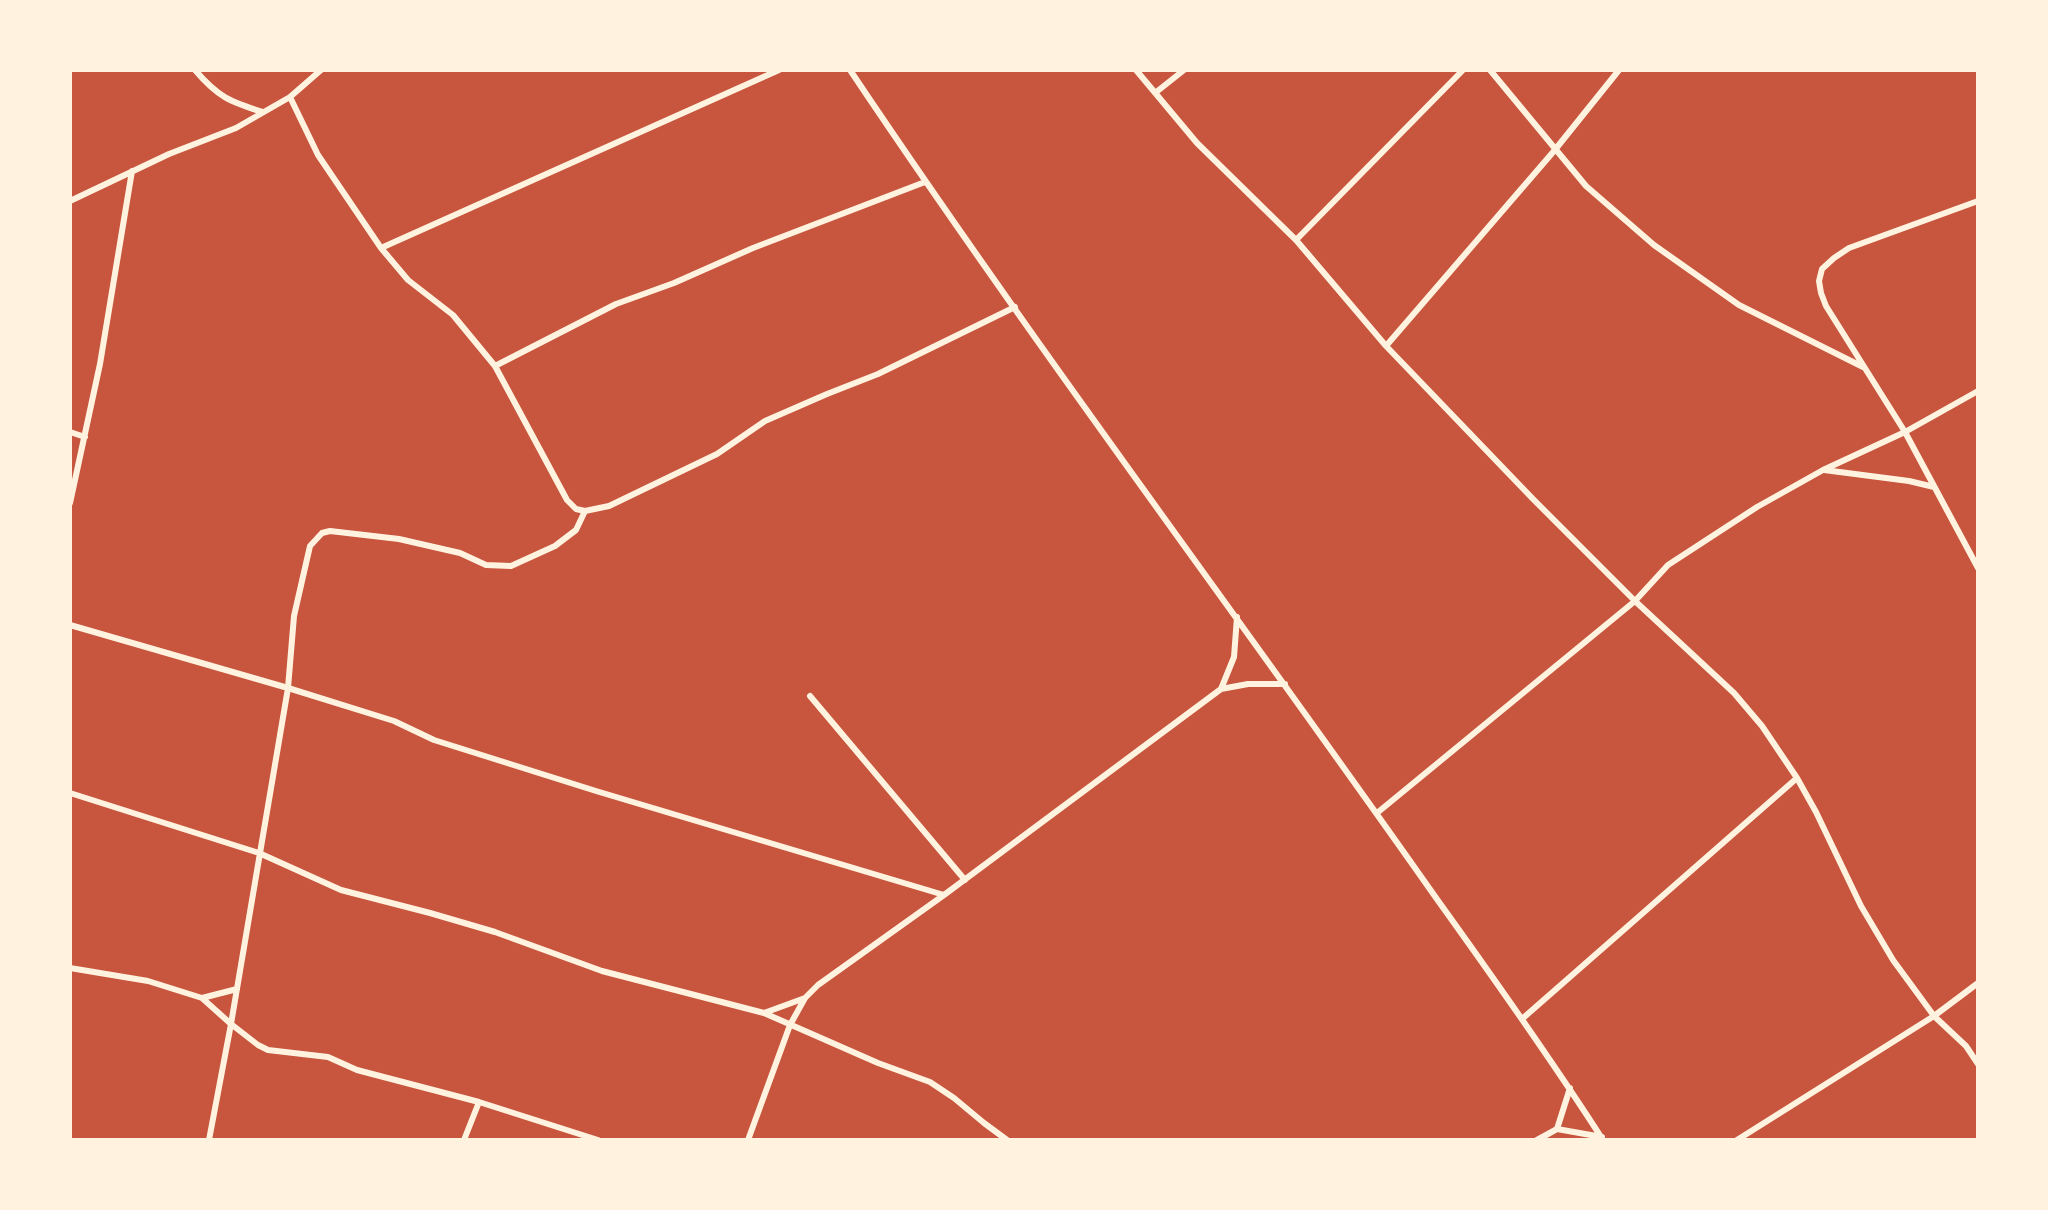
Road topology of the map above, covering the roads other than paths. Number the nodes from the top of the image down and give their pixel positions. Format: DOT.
graph roads {
  1 [pos="195,70"];
  2 [pos="321,70"];
  3 [pos="779,70"];
  4 [pos="850,70"];
  5 [pos="1136,70"];
  6 [pos="1184,70"];
  7 [pos="1463,70"];
  8 [pos="1490,70"];
  9 [pos="1619,70"];
  10 [pos="1155,93"];
  11 [pos="290,97"];
  12 [pos="262,112"];
  13 [pos="1554,151"];
  14 [pos="132,171"];
  15 [pos="925,182"];
  16 [pos="70,201"];
  17 [pos="1977,201"];
  18 [pos="1296,240"];
  19 [pos="381,248"];
  20 [pos="1015,307"];
  21 [pos="1386,346"];
  22 [pos="495,366"];
  23 [pos="1864,368"];
  24 [pos="1977,391"];
  25 [pos="70,432"];
  26 [pos="1905,432"];
  27 [pos="85,437"];
  28 [pos="1823,470"];
  29 [pos="1934,487"];
  30 [pos="70,503"];
  31 [pos="585,511"];
  32 [pos="1977,568"];
  33 [pos="1635,601"];
  34 [pos="1237,617"];
  35 [pos="70,625"];
  36 [pos="1285,684"];
  37 [pos="288,688"];
  38 [pos="1221,689"];
  39 [pos="810,696"];
  40 [pos="1797,778"];
  41 [pos="70,794"];
  42 [pos="1377,813"];
  43 [pos="260,853"];
  44 [pos="964,880"];
  45 [pos="944,895"];
  46 [pos="70,968"];
  47 [pos="1977,983"];
  48 [pos="237,989"];
  49 [pos="202,998"];
  50 [pos="805,998"];
  51 [pos="764,1013"];
  52 [pos="1934,1016"];
  53 [pos="1522,1019"];
  54 [pos="231,1024"];
  55 [pos="790,1025"];
  56 [pos="1977,1064"];
  57 [pos="1570,1088"];
  58 [pos="479,1102"];
  59 [pos="1557,1129"];
  60 [pos="1603,1138"];
  61 [pos="209,1140"];
  62 [pos="464,1140"];
  63 [pos="598,1140"];
  64 [pos="748,1140"];
  65 [pos="1007,1140"];
  66 [pos="1537,1140"];
  67 [pos="1737,1140"];
  1 -- 12 [label="street"];
  2 -- 11 [label="street"];
  3 -- 19 [label="street"];
  4 -- 15 [label="street"];
  5 -- 10 [label="street"];
  6 -- 10 [label="street"];
  7 -- 18 [label="street"];
  8 -- 13 [label="street"];
  9 -- 13 [label="street"];
  10 -- 18 [label="street"];
  11 -- 12 [label="street"];
  11 -- 19 [label="street"];
  12 -- 14 [label="street"];
  13 -- 21 [label="street"];
  13 -- 23 [label="street"];
  14 -- 16 [label="street"];
  14 -- 27 [label="street"];
  15 -- 20 [label="street"];
  15 -- 22 [label="street"];
  17 -- 23 [label="street"];
  18 -- 21 [label="street"];
  19 -- 22 [label="street"];
  20 -- 31 [label="street"];
  20 -- 34 [label="street"];
  21 -- 33 [label="street"];
  22 -- 31 [label="street"];
  23 -- 26 [label="street"];
  24 -- 26 [label="street"];
  25 -- 27 [label="street"];
  26 -- 28 [label="street"];
  26 -- 29 [label="street"];
  27 -- 30 [label="street"];
  28 -- 29 [label="street"];
  28 -- 33 [label="street"];
  29 -- 32 [label="street"];
  31 -- 37 [label="street"];
  33 -- 40 [label="street"];
  33 -- 42 [label="street"];
  34 -- 36 [label="street"];
  34 -- 38 [label="street"];
  35 -- 37 [label="street"];
  36 -- 38 [label="street"];
  36 -- 42 [label="street"];
  37 -- 43 [label="street"];
  37 -- 45 [label="street"];
  38 -- 44 [label="street"];
  39 -- 44 [label="street"];
  40 -- 52 [label="street"];
  40 -- 53 [label="street"];
  41 -- 43 [label="street"];
  42 -- 53 [label="street"];
  43 -- 48 [label="street"];
  43 -- 51 [label="street"];
  44 -- 45 [label="street"];
  45 -- 50 [label="street"];
  46 -- 49 [label="street"];
  47 -- 52 [label="street"];
  48 -- 49 [label="street"];
  48 -- 54 [label="street"];
  49 -- 54 [label="street"];
  50 -- 51 [label="street"];
  50 -- 55 [label="street"];
  51 -- 55 [label="street"];
  52 -- 56 [label="street"];
  52 -- 67 [label="street"];
  53 -- 57 [label="street"];
  54 -- 58 [label="street"];
  54 -- 61 [label="street"];
  55 -- 64 [label="street"];
  55 -- 65 [label="street"];
  57 -- 59 [label="street"];
  57 -- 60 [label="street"];
  58 -- 62 [label="street"];
  58 -- 63 [label="street"];
  59 -- 60 [label="street"];
  59 -- 66 [label="street"];
}
